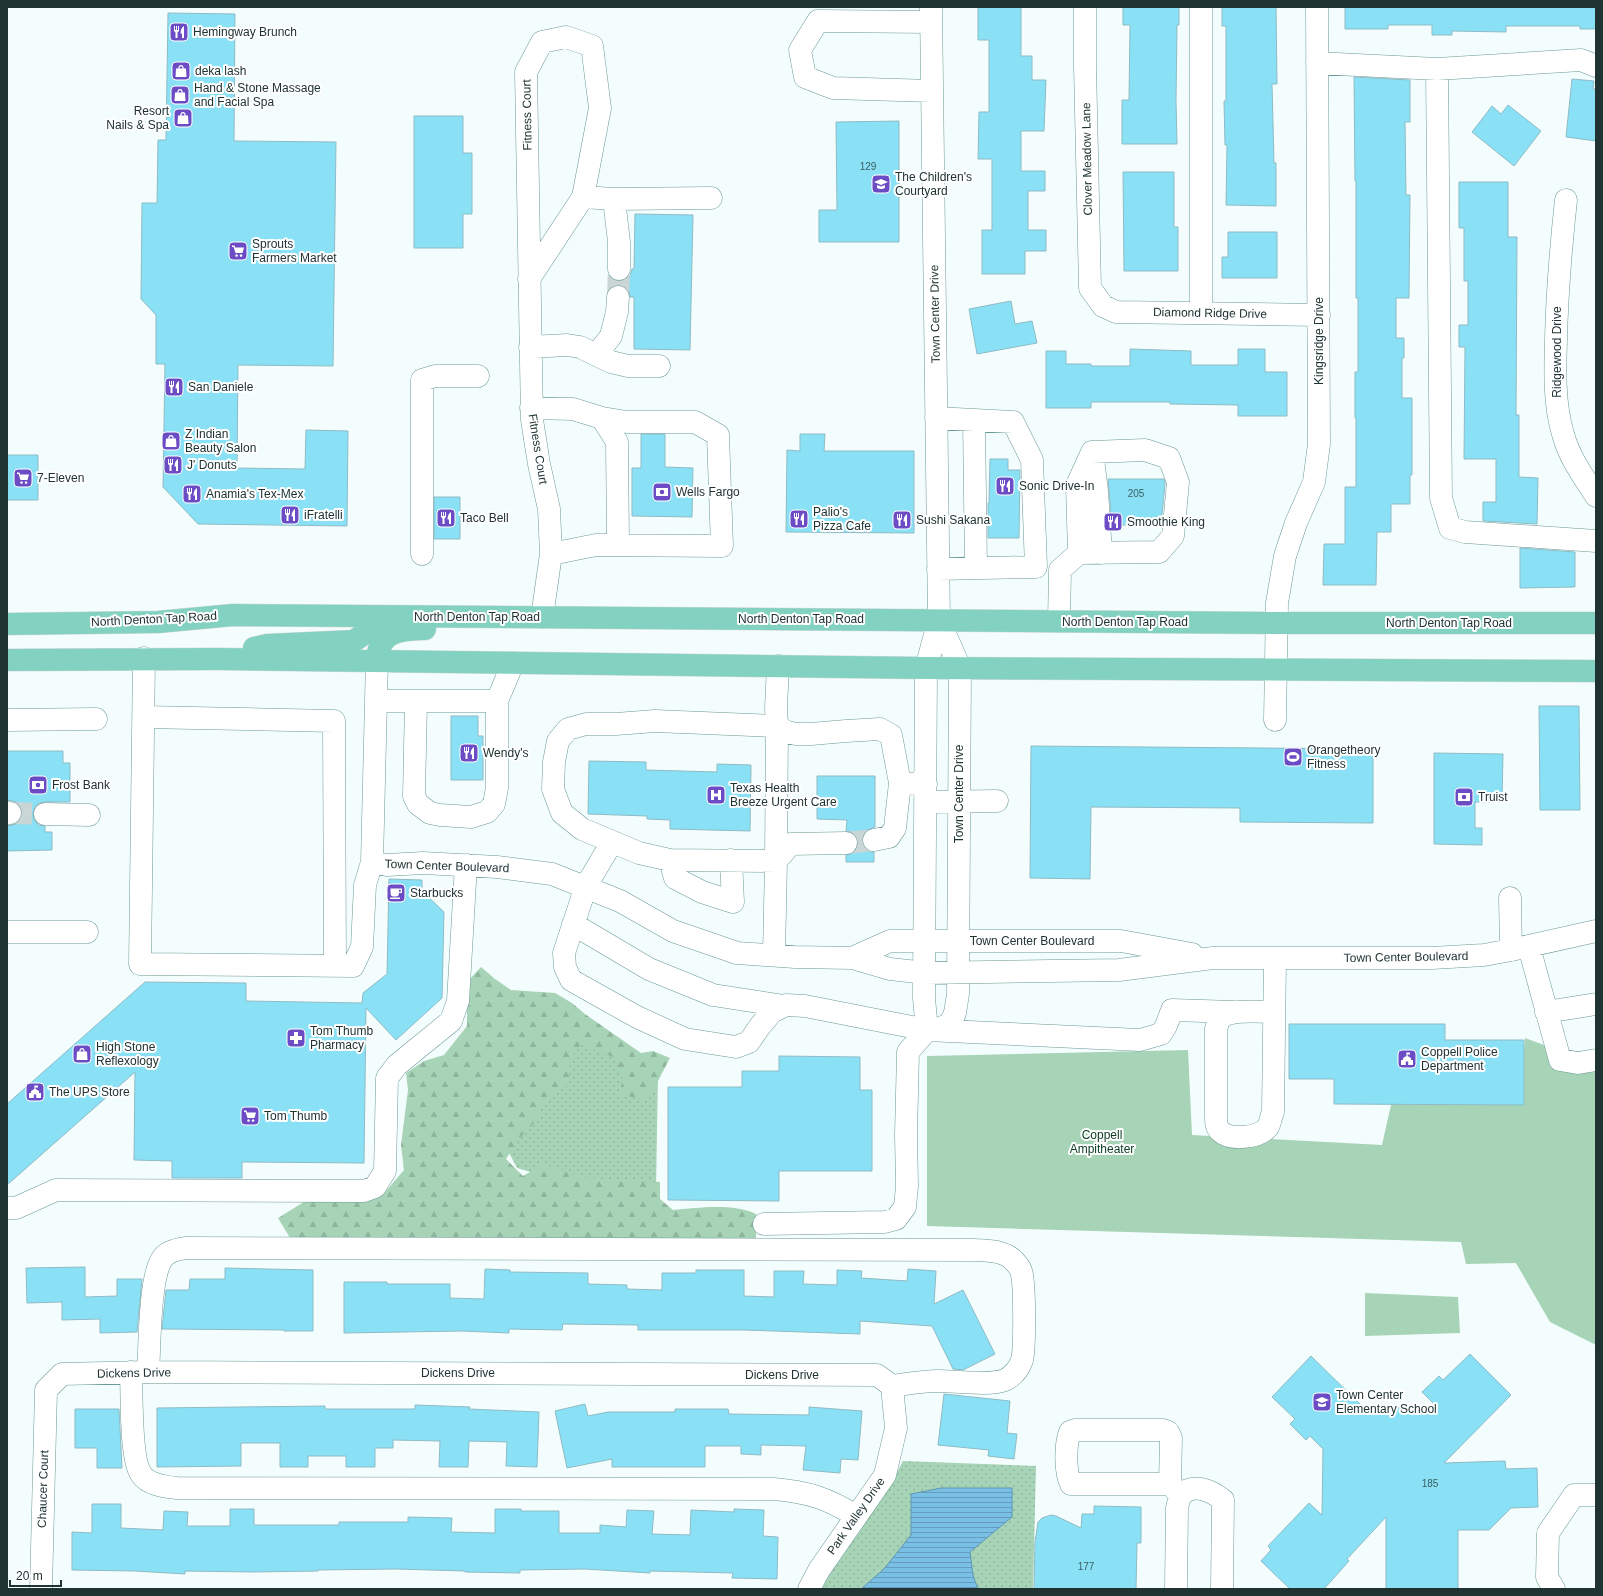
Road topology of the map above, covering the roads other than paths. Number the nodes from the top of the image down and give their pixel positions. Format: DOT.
graph roads {
  1 [pos="1086,7"];
  2 [pos="1201,7"];
  3 [pos="1317,7"];
  4 [pos="931,14"];
  5 [pos="1317,63"];
  6 [pos="1596,66"];
  7 [pos="1437,69"];
  8 [pos="932,92"];
  9 [pos="583,197"];
  10 [pos="710,198"];
  11 [pos="614,199"];
  12 [pos="1566,200"];
  13 [pos="619,269"];
  14 [pos="529,279"];
  15 [pos="618,297"];
  16 [pos="1103,306"];
  17 [pos="1201,313"];
  18 [pos="1319,314"];
  19 [pos="530,347"];
  20 [pos="597,354"];
  21 [pos="659,366"];
  22 [pos="478,376"];
  23 [pos="531,408"];
  24 [pos="602,418"];
  25 [pos="936,418"];
  26 [pos="974,421"];
  27 [pos="1092,452"];
  28 [pos="1596,496"];
  29 [pos="1596,541"];
  30 [pos="618,545"];
  31 [pos="1079,553"];
  32 [pos="1101,553"];
  33 [pos="422,554"];
  34 [pos="551,554"];
  35 [pos="1036,567"];
  36 [pos="976,568"];
  37 [pos="938,569"];
  38 [pos="1060,570"];
  39 [pos="378,616"];
  40 [pos="531,617"];
  41 [pos="939,620"];
  42 [pos="1059,621"];
  43 [pos="1277,623"];
  44 [pos="1596,623"];
  45 [pos="7,624"];
  46 [pos="144,658"];
  47 [pos="218,659"];
  48 [pos="7,660"];
  49 [pos="377,660"];
  50 [pos="513,663"];
  51 [pos="778,666"];
  52 [pos="926,668"];
  53 [pos="960,668"];
  54 [pos="1276,669"];
  55 [pos="1596,671"];
  56 [pos="376,701"];
  57 [pos="416,701"];
  58 [pos="497,701"];
  59 [pos="144,717"];
  60 [pos="96,719"];
  61 [pos="7,720"];
  62 [pos="1275,720"];
  63 [pos="777,726"];
  64 [pos="900,783"];
  65 [pos="926,793"];
  66 [pos="997,801"];
  67 [pos="959,802"];
  68 [pos="45,814"];
  69 [pos="89,815"];
  70 [pos="874,840"];
  71 [pos="612,842"];
  72 [pos="846,843"];
  73 [pos="670,860"];
  74 [pos="731,860"];
  75 [pos="776,861"];
  76 [pos="372,862"];
  77 [pos="466,865"];
  78 [pos="586,886"];
  79 [pos="1510,898"];
  80 [pos="573,924"];
  81 [pos="1596,931"];
  82 [pos="7,932"];
  83 [pos="87,932"];
  84 [pos="926,941"];
  85 [pos="958,941"];
  86 [pos="1520,949"];
  87 [pos="774,955"];
  88 [pos="852,958"];
  89 [pos="1213,958"];
  90 [pos="1275,958"];
  91 [pos="335,966"];
  92 [pos="926,972"];
  93 [pos="958,973"];
  94 [pos="1596,1004"];
  95 [pos="784,1006"];
  96 [pos="1234,1012"];
  97 [pos="1274,1012"];
  98 [pos="1546,1012"];
  99 [pos="927,1030"];
  100 [pos="1596,1060"];
  101 [pos="7,1208"];
  102 [pos="764,1224"];
  103 [pos="139,1372"];
  104 [pos="885,1381"];
  105 [pos="46,1390"];
  106 [pos="1176,1490"];
  107 [pos="1596,1495"];
  108 [pos="856,1516"];
  109 [pos="41,1589"];
  110 [pos="809,1589"];
  111 [pos="1176,1589"];
  112 [pos="1222,1589"];
  113 [pos="1554,1589"];
  1 -- 16 [label="street, Clover Meadow Lane"];
  2 -- 17 [label="street"];
  3 -- 5 [label="street, Kingsridge Drive"];
  4 -- 8 [label="street, Town Center Drive"];
  4 -- 8 [label="street"];
  5 -- 7 [label="street"];
  5 -- 18 [label="street, Kingsridge Drive"];
  6 -- 7 [label="street"];
  7 -- 29 [label="street"];
  8 -- 25 [label="street, Town Center Drive"];
  9 -- 11 [label="street"];
  9 -- 14 [label="street, Fitness Court"];
  9 -- 14 [label="street, Fitness Court"];
  10 -- 11 [label="street"];
  11 -- 13 [label="street"];
  12 -- 28 [label="street, Ridgewood Drive"];
  14 -- 19 [label="street, Fitness Court"];
  15 -- 20 [label="street"];
  16 -- 17 [label="street, Diamond Ridge Drive"];
  17 -- 18 [label="street, Diamond Ridge Drive"];
  18 -- 43 [label="street, Kingsridge Drive"];
  19 -- 20 [label="street"];
  19 -- 23 [label="street, Fitness Court"];
  20 -- 21 [label="street"];
  22 -- 33 [label="street"];
  23 -- 24 [label="street"];
  23 -- 34 [label="street, Fitness Court"];
  24 -- 30 [label="street"];
  24 -- 30 [label="street"];
  25 -- 26 [label="street"];
  25 -- 37 [label="street, Town Center Drive"];
  26 -- 35 [label="street"];
  26 -- 36 [label="street"];
  27 -- 31 [label="street"];
  27 -- 32 [label="street"];
  27 -- 32 [label="street"];
  30 -- 34 [label="street"];
  31 -- 32 [label="street"];
  31 -- 38 [label="street"];
  34 -- 40 [label="street, Fitness Court"];
  35 -- 36 [label="street"];
  35 -- 38 [label="street"];
  36 -- 37 [label="street"];
  37 -- 41 [label="street, Town Center Drive"];
  38 -- 42 [label="street"];
  39 -- 40 [label="main road, North Denton Tap Road"];
  39 -- 45 [label="main road, North Denton Tap Road"];
  39 -- 47 [label="main road"];
  40 -- 41 [label="main road, North Denton Tap Road"];
  40 -- 49 [label="main road"];
  41 -- 42 [label="main road, North Denton Tap Road"];
  41 -- 52 [label="street, Town Center Drive"];
  41 -- 53 [label="street, Town Center Drive"];
  42 -- 43 [label="main road, North Denton Tap Road"];
  43 -- 44 [label="main road, North Denton Tap Road"];
  43 -- 54 [label="street, Kingsridge Drive"];
  46 -- 47 [label="main road"];
  46 -- 48 [label="main road"];
  46 -- 59 [label="street"];
  47 -- 49 [label="main road"];
  49 -- 50 [label="main road"];
  49 -- 56 [label="street, Town Center Boulevard"];
  50 -- 51 [label="main road"];
  50 -- 58 [label="street"];
  51 -- 52 [label="main road"];
  51 -- 63 [label="street"];
  52 -- 53 [label="main road"];
  52 -- 65 [label="street, Town Center Drive"];
  53 -- 54 [label="main road"];
  53 -- 67 [label="street, Town Center Drive"];
  54 -- 55 [label="main road"];
  54 -- 62 [label="street, Kingsridge Drive"];
  56 -- 57 [label="street"];
  56 -- 76 [label="street, Town Center Boulevard"];
  57 -- 58 [label="street"];
  57 -- 58 [label="street"];
  59 -- 91 [label="street"];
  59 -- 91 [label="street"];
  60 -- 61 [label="street"];
  63 -- 64 [label="street"];
  63 -- 71 [label="street"];
  63 -- 75 [label="street"];
  64 -- 65 [label="street"];
  64 -- 70 [label="street"];
  65 -- 67 [label="street"];
  65 -- 84 [label="street, Town Center Drive"];
  66 -- 67 [label="street"];
  67 -- 85 [label="street, Town Center Drive"];
  68 -- 69 [label="street"];
  71 -- 73 [label="street"];
  71 -- 78 [label="street"];
  72 -- 75 [label="street"];
  73 -- 74 [label="street"];
  73 -- 74 [label="street"];
  74 -- 75 [label="street"];
  75 -- 87 [label="street"];
  76 -- 77 [label="street, Town Center Boulevard"];
  76 -- 91 [label="street"];
  77 -- 78 [label="street, Town Center Boulevard"];
  77 -- 101 [label="street"];
  78 -- 80 [label="street"];
  78 -- 87 [label="street, Town Center Boulevard"];
  79 -- 86 [label="street"];
  80 -- 95 [label="street"];
  80 -- 95 [label="street"];
  81 -- 86 [label="street, Town Center Boulevard"];
  82 -- 83 [label="street"];
  84 -- 85 [label="street, Town Center Boulevard"];
  84 -- 88 [label="street, Town Center Boulevard"];
  84 -- 92 [label="street, Town Center Drive"];
  85 -- 89 [label="street, Town Center Boulevard"];
  85 -- 93 [label="street, Town Center Drive"];
  86 -- 90 [label="street, Town Center Boulevard"];
  86 -- 98 [label="street"];
  87 -- 88 [label="street, Town Center Boulevard"];
  88 -- 92 [label="street, Town Center Boulevard"];
  89 -- 90 [label="street, Town Center Boulevard"];
  89 -- 93 [label="street, Town Center Boulevard"];
  90 -- 97 [label="street"];
  92 -- 93 [label="street, Town Center Boulevard"];
  92 -- 99 [label="street, Town Center Drive"];
  93 -- 99 [label="street, Town Center Drive"];
  94 -- 98 [label="street"];
  95 -- 99 [label="street"];
  96 -- 97 [label="street"];
  96 -- 97 [label="street"];
  96 -- 99 [label="street"];
  98 -- 100 [label="street"];
  99 -- 102 [label="street"];
  103 -- 104 [label="street, Dickens Drive"];
  103 -- 104 [label="street, Dickens Drive"];
  103 -- 105 [label="street, Dickens Drive"];
  103 -- 108 [label="street, Dickens Drive"];
  104 -- 108 [label="street, Park Valley Drive"];
  105 -- 109 [label="street, Chaucer Court"];
  106 -- 106 [label="street"];
  106 -- 111 [label="street"];
  106 -- 112 [label="street"];
  107 -- 113 [label="street"];
  108 -- 110 [label="street, Park Valley Drive"];
}
